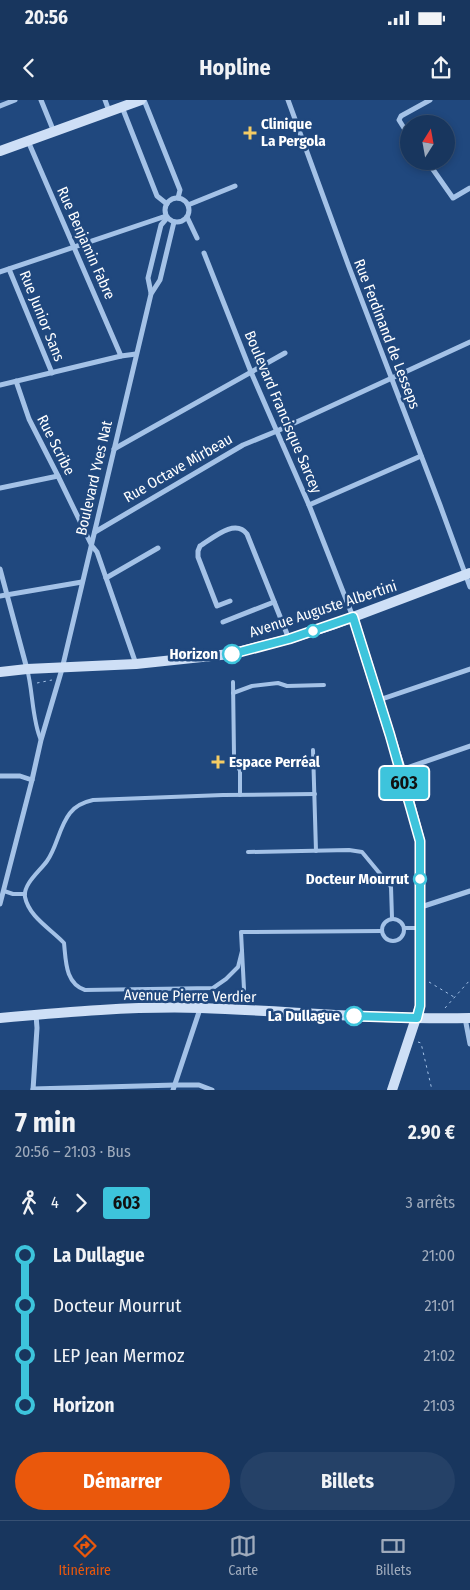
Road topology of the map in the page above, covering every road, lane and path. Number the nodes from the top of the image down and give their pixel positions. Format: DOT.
graph roads {
  1 [pos="15,100"];
  2 [pos="41,100"];
  3 [pos="106,100"];
  4 [pos="143,100"];
  5 [pos="288,100"];
  6 [pos="430,100"];
  7 [pos="0,106"];
  8 [pos="121,107"];
  9 [pos="109,111"];
  10 [pos="403,115"];
  11 [pos="54,132"];
  12 [pos="28,141"];
  13 [pos="0,151"];
  14 [pos="433,170"];
  15 [pos="235,186"];
  16 [pos="470,188"];
  17 [pos="178,198"];
  18 [pos="166,204"];
  19 [pos="188,205"];
  20 [pos="167,217"];
  21 [pos="187,217"];
  22 [pos="174,222"];
  23 [pos="197,238"];
  24 [pos="74,246"];
  25 [pos="204,253"];
  26 [pos="9,269"];
  27 [pos="0,272"];
  28 [pos="151,294"];
  29 [pos="470,342"];
  30 [pos="285,352"];
  31 [pos="136,354"];
  32 [pos="121,356"];
  33 [pos="251,372"];
  34 [pos="52,373"];
  35 [pos="391,378"];
  36 [pos="16,381"];
  37 [pos="0,385"];
  38 [pos="276,431"];
  39 [pos="114,449"];
  40 [pos="421,456"];
  41 [pos="58,476"];
  42 [pos="0,488"];
  43 [pos="308,505"];
  44 [pos="95,532"];
  45 [pos="92,546"];
  46 [pos="158,548"];
  47 [pos="0,569"];
  48 [pos="468,574"];
  49 [pos="106,578"];
  50 [pos="82,582"];
  51 [pos="470,587"];
  52 [pos="7,595"];
  53 [pos="0,596"];
  54 [pos="230,601"];
  55 [pos="274,602"];
  56 [pos="353,617"];
  57 [pos="223,622"];
  58 [pos="289,639"];
  59 [pos="136,664"];
  60 [pos="28,669"];
  61 [pos="62,669"];
  62 [pos="470,669"];
  63 [pos="0,672"];
  64 [pos="58,680"];
  65 [pos="233,682"];
  66 [pos="31,684"];
  67 [pos="324,685"];
  68 [pos="233,693"];
  69 [pos="379,700"];
  70 [pos="41,740"];
  71 [pos="470,746"];
  72 [pos="313,750"];
  73 [pos="400,770"];
  74 [pos="0,776"];
  75 [pos="32,780"];
  76 [pos="315,794"];
  77 [pos="240,795"];
  78 [pos="316,851"];
  79 [pos="248,852"];
  80 [pos="2,891"];
  81 [pos="470,891"];
  82 [pos="25,894"];
  83 [pos="0,904"];
  84 [pos="420,907"];
  85 [pos="392,918"];
  86 [pos="404,928"];
  87 [pos="420,928"];
  88 [pos="382,931"];
  89 [pos="242,951"];
  90 [pos="420,977"];
  91 [pos="470,980"];
  92 [pos="244,989"];
  93 [pos="455,998"];
  94 [pos="200,1008"];
  95 [pos="36,1015"];
  96 [pos="0,1018"];
  97 [pos="417,1018"];
  98 [pos="467,1018"];
  99 [pos="444,1019"];
  100 [pos="410,1038"];
  101 [pos="470,1044"];
  102 [pos="174,1088"];
  103 [pos="33,1090"];
  104 [pos="212,1090"];
  105 [pos="392,1090"];
  106 [pos="432,1090"];
  1 -- 7 [label="street"];
  2 -- 11 [label="street"];
  3 -- 9 [label="street"];
  4 -- 8 [label="street"];
  4 -- 17 [label="street"];
  5 -- 35 [label="street, Rue Ferdinand de Lesseps"];
  6 -- 10 [label="street"];
  8 -- 9 [label="street"];
  8 -- 18 [label="street"];
  9 -- 11 [label="street"];
  11 -- 12 [label="street"];
  12 -- 13 [label="street"];
  12 -- 24 [label="street, Rue Benjamin Fabre"];
  14 -- 16 [label="street"];
  15 -- 19 [label="street"];
  17 -- 18 [label="street"];
  17 -- 19 [label="street"];
  18 -- 20 [label="street"];
  19 -- 21 [label="street"];
  20 -- 22 [label="street"];
  20 -- 24 [label="street"];
  20 -- 28 [label="street, Boulevard Yves Nat"];
  21 -- 22 [label="street"];
  21 -- 23 [label="street"];
  22 -- 28 [label="street, Boulevard Yves Nat"];
  24 -- 26 [label="street"];
  24 -- 32 [label="street, Rue Benjamin Fabre"];
  25 -- 33 [label="street, Boulevard Francisque Sarcey"];
  26 -- 27 [label="street"];
  26 -- 34 [label="street, Rue Junior Sans"];
  28 -- 31 [label="street, Boulevard Yves Nat"];
  29 -- 35 [label="street, Rue Octave Mirbeau"];
  30 -- 33 [label="street"];
  31 -- 32 [label="street"];
  31 -- 39 [label="street, Boulevard Yves Nat"];
  32 -- 34 [label="street"];
  33 -- 38 [label="street, Boulevard Francisque Sarcey"];
  33 -- 39 [label="street"];
  34 -- 36 [label="street"];
  35 -- 38 [label="street, Rue Octave Mirbeau"];
  35 -- 40 [label="street, Rue Ferdinand de Lesseps"];
  36 -- 37 [label="street"];
  36 -- 41 [label="street, Rue Scribe"];
  38 -- 43 [label="street, Boulevard Francisque Sarcey"];
  38 -- 44 [label="street, Rue Octave Mirbeau"];
  39 -- 44 [label="street, Boulevard Yves Nat"];
  40 -- 43 [label="street"];
  40 -- 48 [label="street, Rue Ferdinand de Lesseps"];
  41 -- 42 [label="street"];
  41 -- 45 [label="street, Rue Scribe"];
  43 -- 56 [label="street, Boulevard Francisque Sarcey"];
  44 -- 45 [label="street, Boulevard Yves Nat"];
  45 -- 49 [label="street, Rue Scribe"];
  45 -- 50 [label="street, Boulevard Yves Nat"];
  46 -- 49 [label="street"];
  47 -- 52 [label="street"];
  48 -- 51 [label="street, Rue Ferdinand de Lesseps"];
  48 -- 56 [label="street, Avenue Auguste Albertini"];
  49 -- 59 [label="street, Rue Scribe"];
  50 -- 52 [label="street"];
  50 -- 61 [label="street, Boulevard Yves Nat"];
  52 -- 53 [label="street"];
  52 -- 60 [label="street"];
  54 -- 55 [label="street"];
  55 -- 57 [label="street"];
  55 -- 58 [label="street"];
  56 -- 58 [label="street, Avenue Auguste Albertini"];
  56 -- 69 [label="street"];
  58 -- 59 [label="street, Avenue Auguste Albertini"];
  59 -- 61 [label="street, Avenue Auguste Albertini"];
  60 -- 61 [label="street, Avenue Auguste Albertini"];
  60 -- 63 [label="street, Avenue Auguste Albertini"];
  60 -- 66 [label="lane"];
  61 -- 64 [label="street, Boulevard Yves Nat"];
  62 -- 69 [label="street"];
  64 -- 66 [label="path"];
  64 -- 70 [label="street, Boulevard Yves Nat"];
  65 -- 68 [label="lane"];
  66 -- 70 [label="lane"];
  67 -- 68 [label="lane"];
  68 -- 77 [label="lane"];
  69 -- 73 [label="street"];
  70 -- 75 [label="street, Boulevard Yves Nat"];
  71 -- 73 [label="street"];
  72 -- 76 [label="lane"];
  73 -- 84 [label="street"];
  74 -- 75 [label="street"];
  75 -- 80 [label="street, Boulevard Yves Nat"];
  76 -- 77 [label="lane"];
  76 -- 78 [label="lane"];
  77 -- 82 [label="lane"];
  78 -- 79 [label="lane"];
  78 -- 85 [label="lane"];
  80 -- 82 [label="lane"];
  80 -- 83 [label="street, Boulevard Yves Nat"];
  81 -- 84 [label="street"];
  82 -- 89 [label="lane"];
  84 -- 87 [label="street"];
  85 -- 86 [label="lane"];
  85 -- 88 [label="lane"];
  86 -- 87 [label="lane"];
  86 -- 88 [label="lane"];
  87 -- 90 [label="street"];
  88 -- 89 [label="lane"];
  89 -- 92 [label="lane"];
  90 -- 93 [label="path"];
  90 -- 97 [label="street"];
  91 -- 93 [label="path"];
  93 -- 99 [label="path"];
  94 -- 95 [label="street, Avenue Pierre Verdier"];
  94 -- 97 [label="street, Avenue Pierre Verdier"];
  94 -- 102 [label="street"];
  95 -- 96 [label="street, Avenue Pierre Verdier"];
  95 -- 103 [label="street"];
  97 -- 99 [label="street, Avenue Pierre Verdier"];
  97 -- 100 [label="street"];
  98 -- 99 [label="street, Avenue Pierre Verdier"];
  98 -- 101 [label="street"];
  100 -- 105 [label="street"];
  100 -- 106 [label="path"];
  102 -- 103 [label="street"];
  102 -- 104 [label="street"];
}
